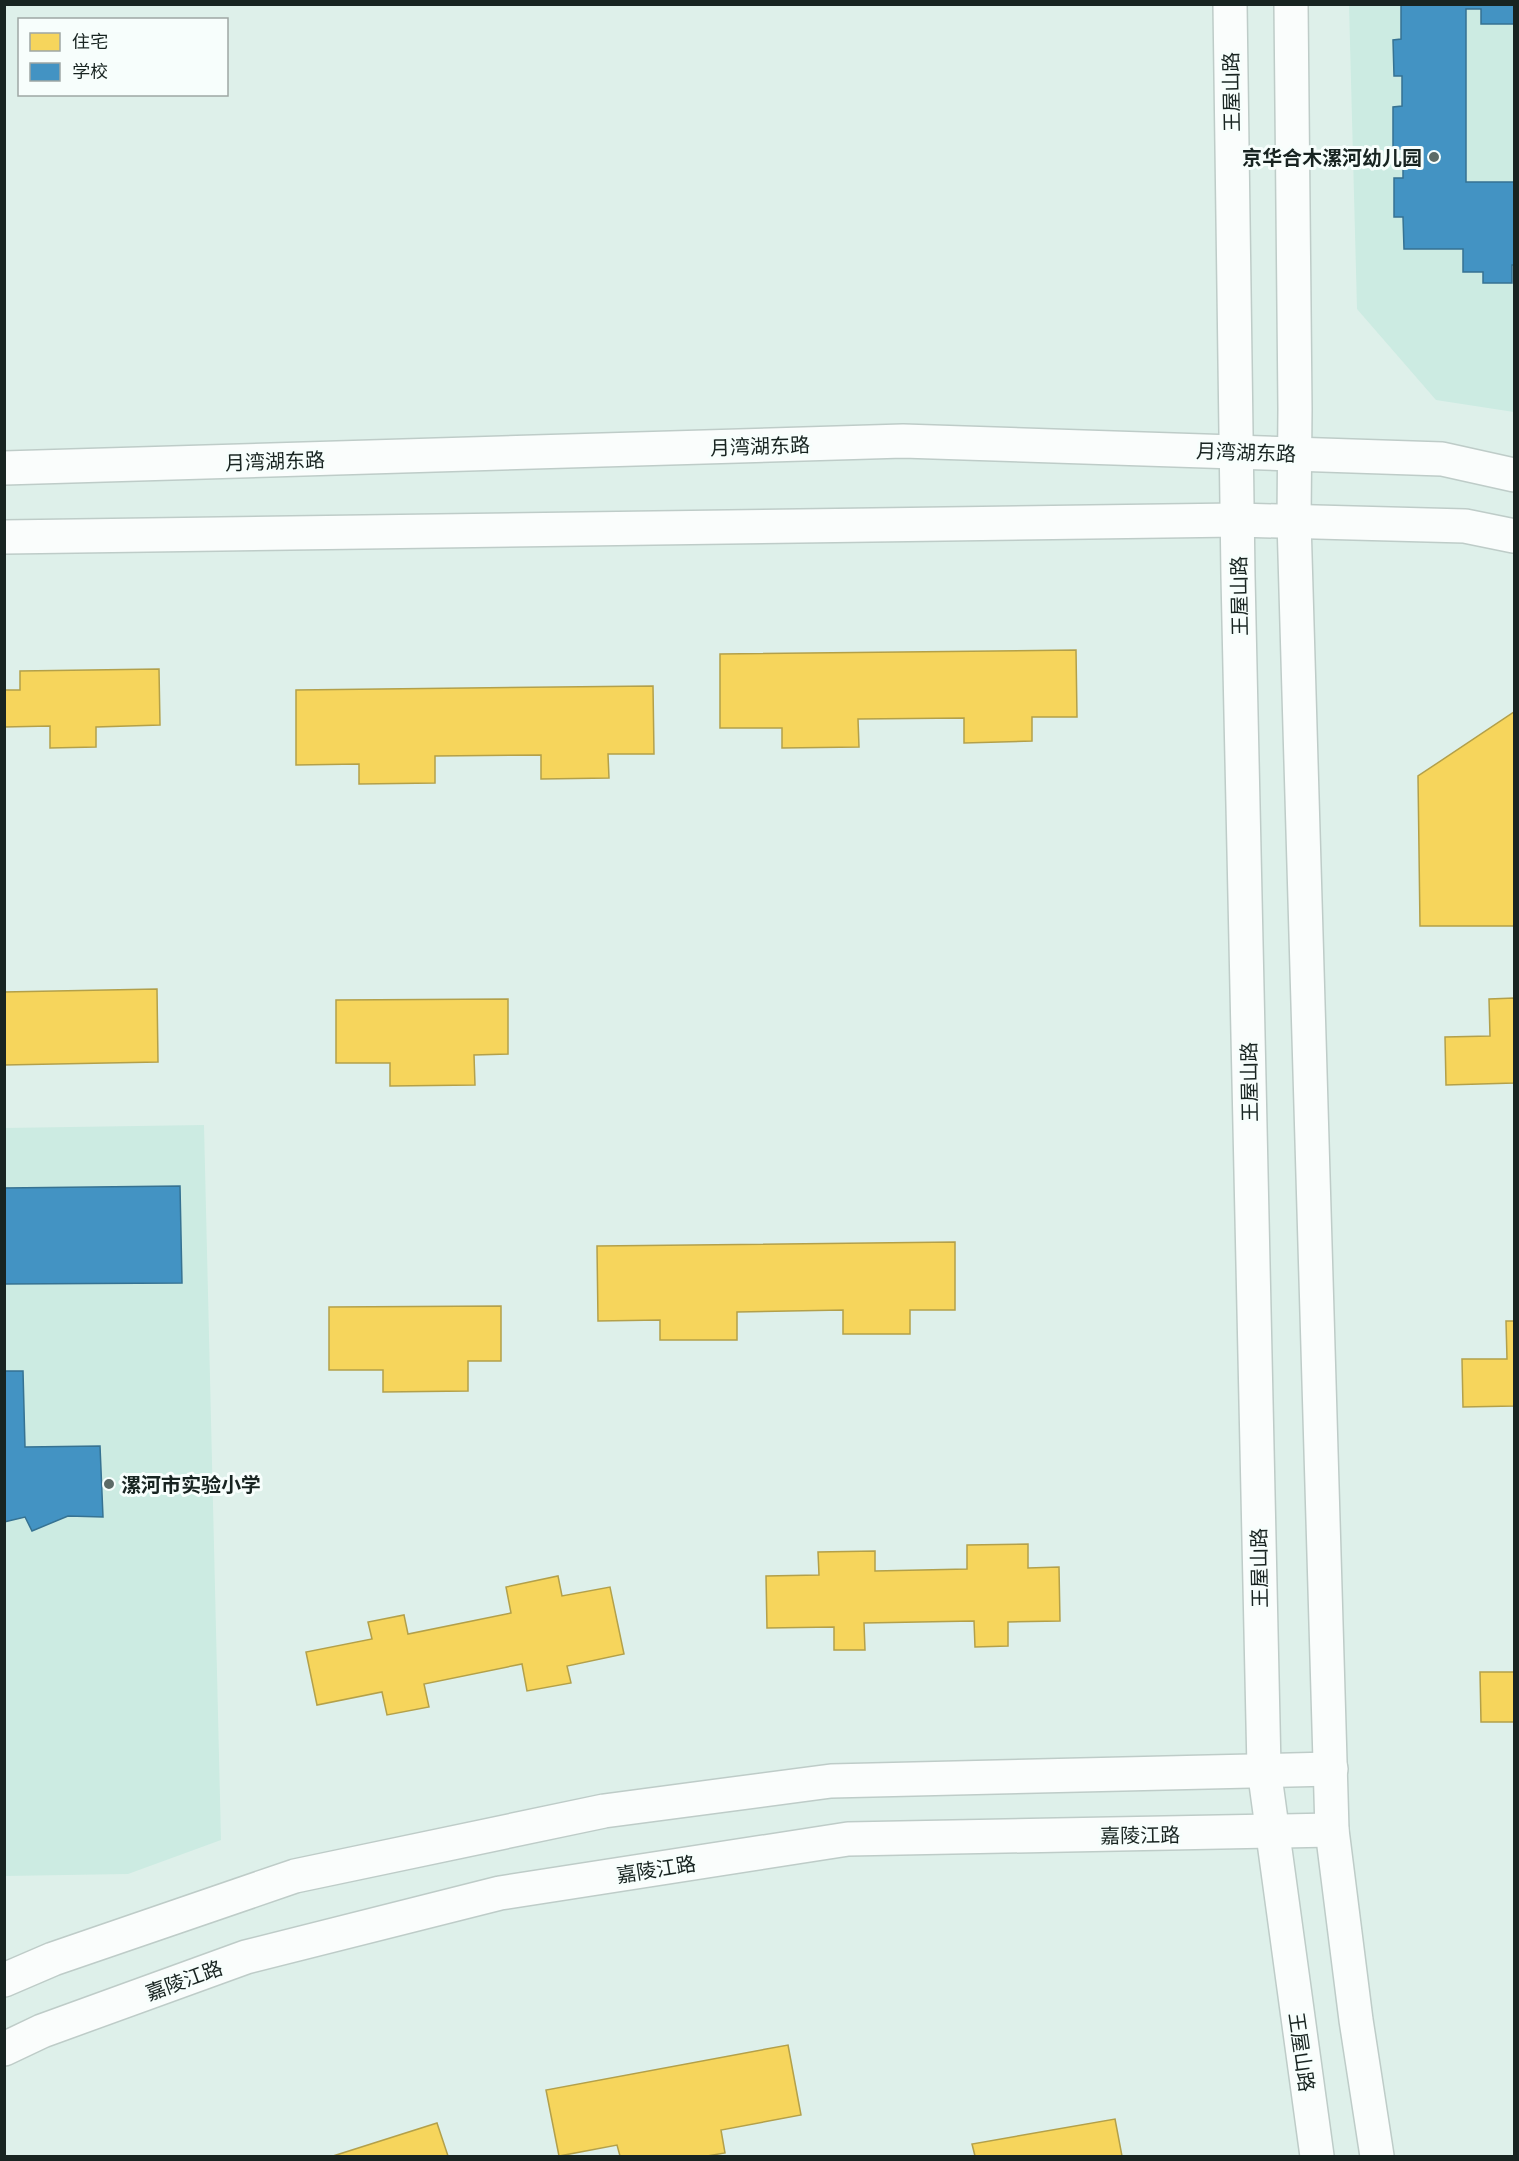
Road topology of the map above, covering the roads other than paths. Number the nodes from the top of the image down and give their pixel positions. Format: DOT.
graph roads {
  1 [pos="1230,4"];
  2 [pos="1291,4"];
  3 [pos="1237,452"];
  4 [pos="1294,453"];
  5 [pos="4,468"];
  6 [pos="1515,475"];
  7 [pos="1237,520"];
  8 [pos="1294,521"];
  9 [pos="1515,536"];
  10 [pos="4,537"];
  11 [pos="1264,1769"];
  12 [pos="1331,1769"];
  13 [pos="1332,1830"];
  14 [pos="1272,1833"];
  15 [pos="4,1980"];
  16 [pos="4,2049"];
  17 [pos="1317,2157"];
  18 [pos="1377,2157"];
  1 -- 3 [label="street, 王屋山路"];
  2 -- 4 [label="street"];
  3 -- 4 [label="street, 月湾湖东路"];
  3 -- 5 [label="street, 月湾湖东路"];
  3 -- 7 [label="street, 王屋山路"];
  4 -- 6 [label="street, 月湾湖东路"];
  4 -- 8 [label="street"];
  7 -- 8 [label="street"];
  7 -- 10 [label="street"];
  7 -- 11 [label="street, 王屋山路"];
  8 -- 9 [label="street"];
  8 -- 12 [label="street"];
  11 -- 12 [label="street"];
  11 -- 14 [label="street, 王屋山路"];
  11 -- 15 [label="street"];
  12 -- 13 [label="street"];
  13 -- 14 [label="street, 嘉陵江路"];
  13 -- 18 [label="street"];
  14 -- 16 [label="street, 嘉陵江路"];
  14 -- 17 [label="street, 王屋山路"];
}
